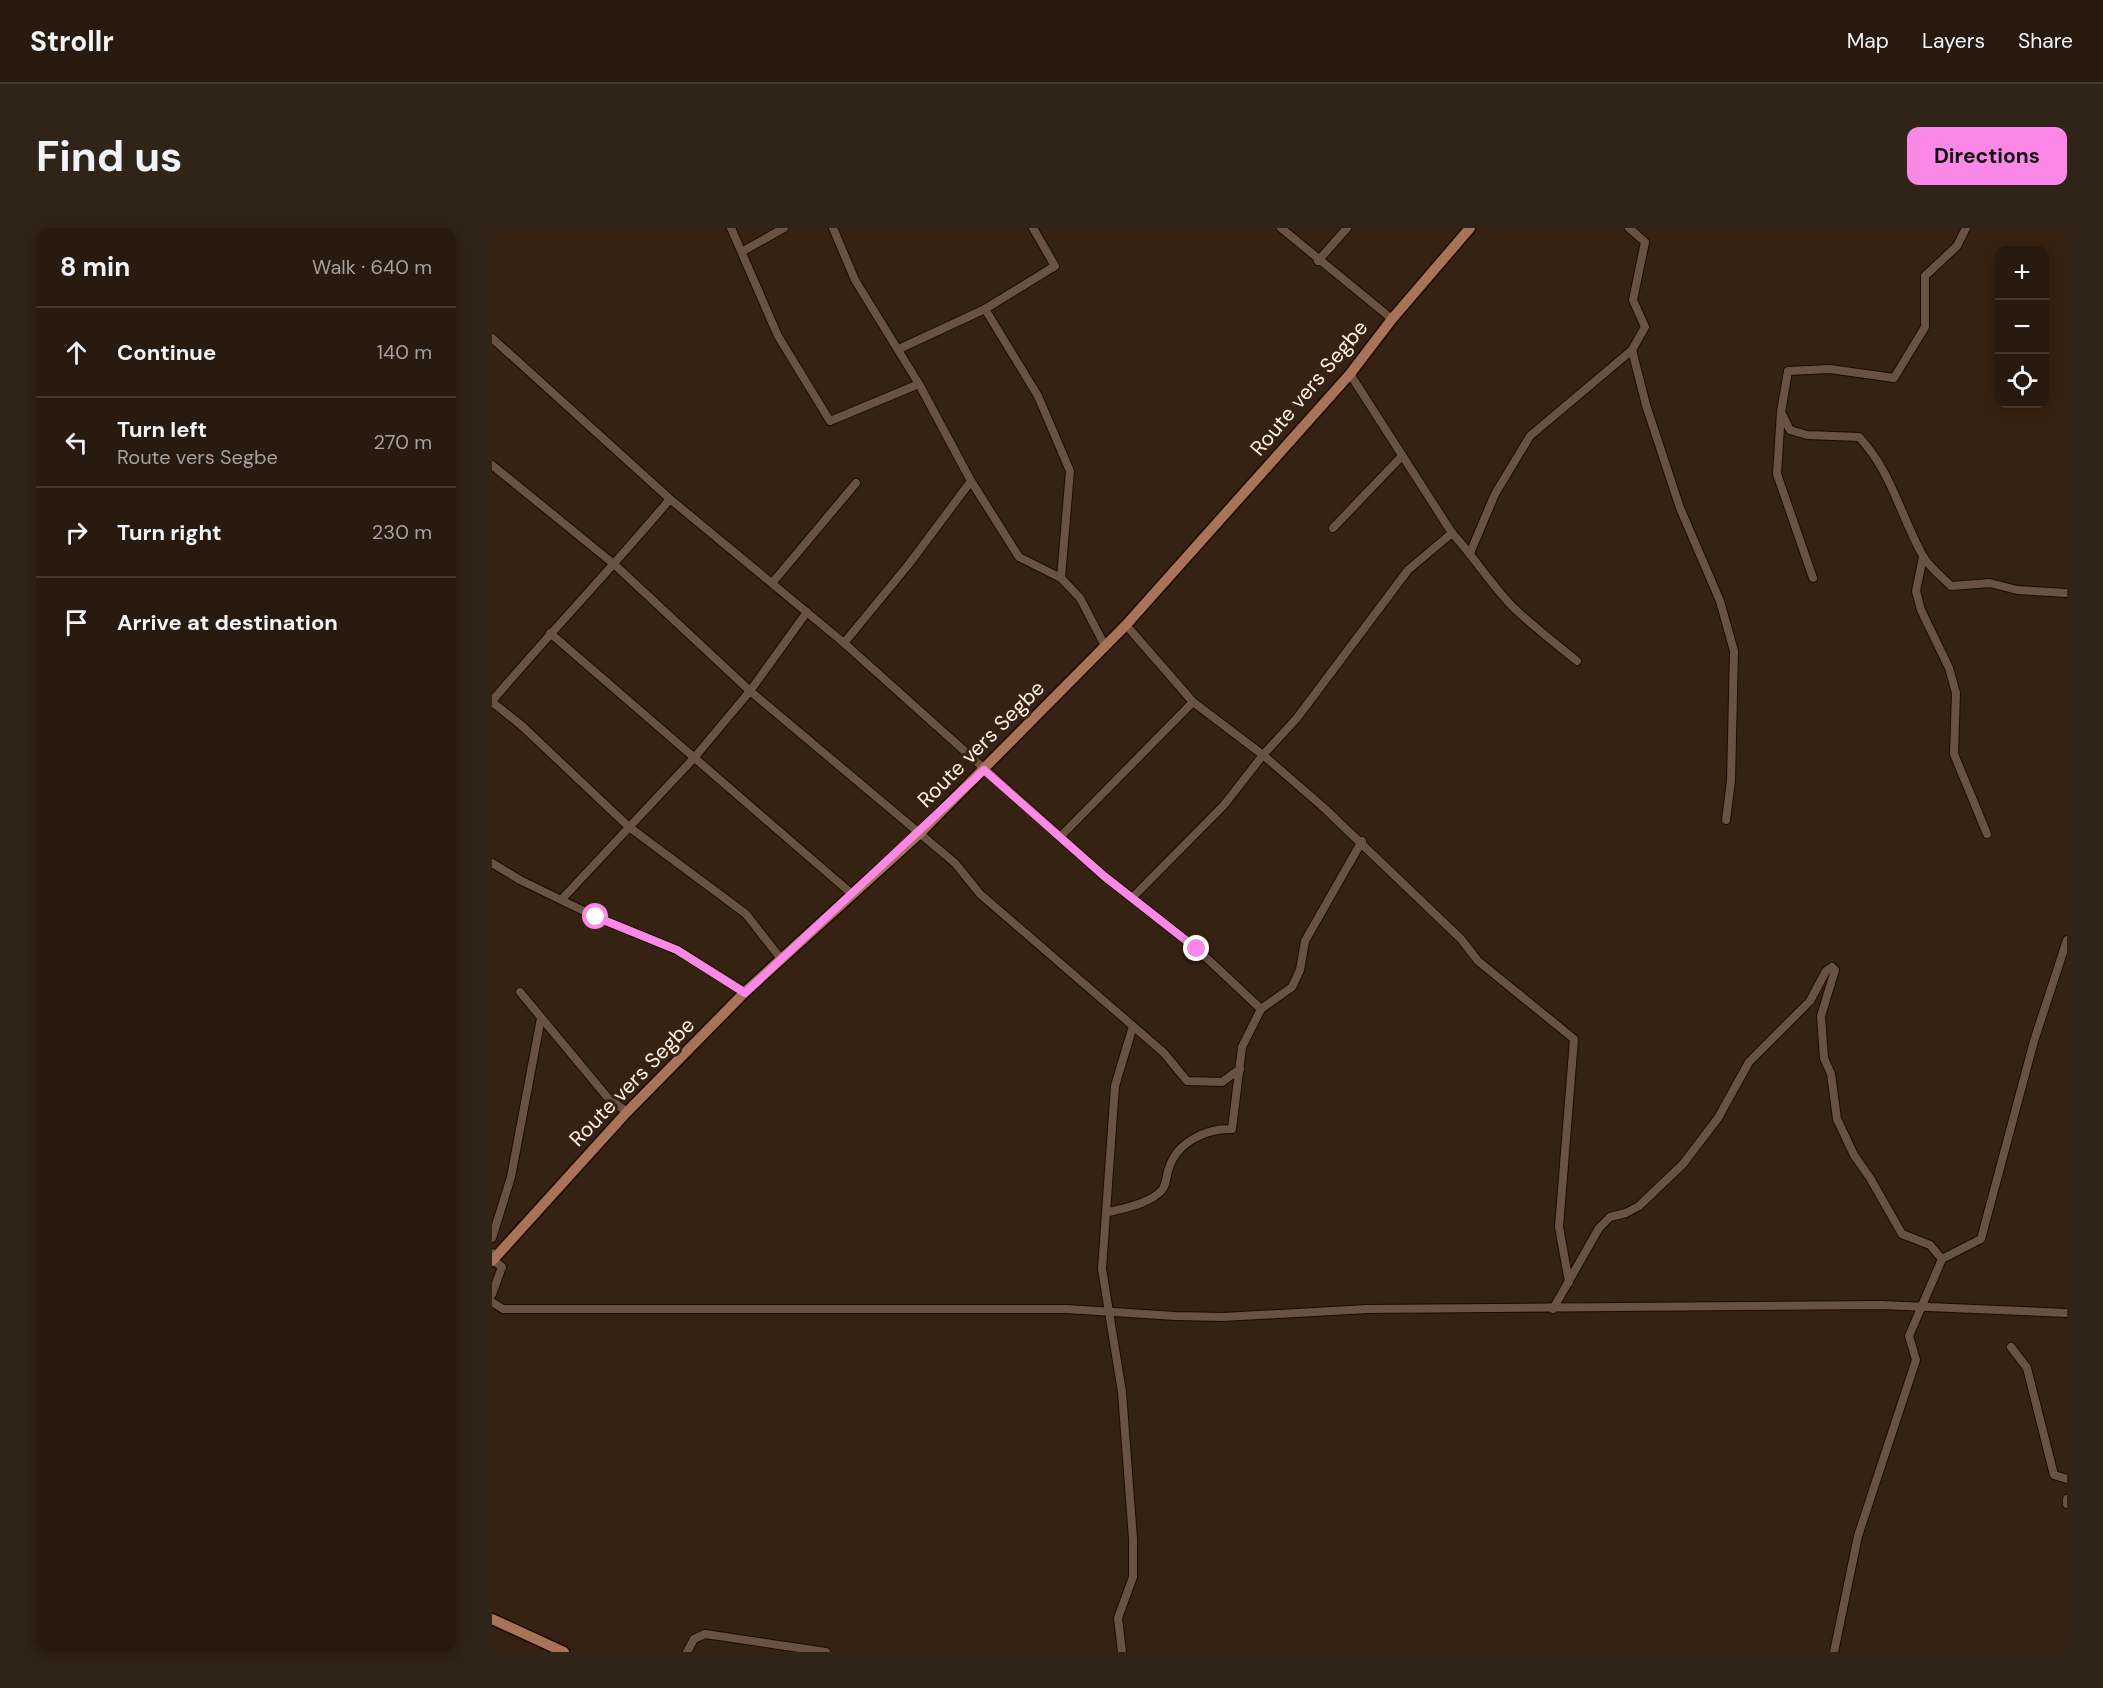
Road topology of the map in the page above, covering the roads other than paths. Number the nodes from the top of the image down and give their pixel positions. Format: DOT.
graph roads {
  1 [pos="731,228"];
  2 [pos="784,228"];
  3 [pos="833,228"];
  4 [pos="1033,228"];
  5 [pos="1281,228"];
  6 [pos="1347,228"];
  7 [pos="1470,228"];
  8 [pos="1629,228"];
  9 [pos="1966,228"];
  10 [pos="743,251"];
  11 [pos="1318,261"];
  12 [pos="985,309"];
  13 [pos="1392,319"];
  14 [pos="492,338"];
  15 [pos="899,349"];
  16 [pos="1632,350"];
  17 [pos="1350,374"];
  18 [pos="919,384"];
  19 [pos="1781,412"];
  20 [pos="1401,457"];
  21 [pos="492,465"];
  22 [pos="971,481"];
  23 [pos="856,483"];
  24 [pos="670,499"];
  25 [pos="1333,528"];
  26 [pos="1452,533"];
  27 [pos="1470,553"];
  28 [pos="1923,557"];
  29 [pos="615,565"];
  30 [pos="1061,578"];
  31 [pos="1813,578"];
  32 [pos="773,582"];
  33 [pos="2067,593"];
  34 [pos="807,612"];
  35 [pos="1126,625"];
  36 [pos="550,633"];
  37 [pos="844,643"];
  38 [pos="1104,644"];
  39 [pos="1577,661"];
  40 [pos="750,691"];
  41 [pos="492,702"];
  42 [pos="1193,702"];
  43 [pos="1263,754"];
  44 [pos="694,758"];
  45 [pos="984,770"];
  46 [pos="1725,820"];
  47 [pos="629,827"];
  48 [pos="920,833"];
  49 [pos="1987,834"];
  50 [pos="1060,837"];
  51 [pos="1362,842"];
  52 [pos="492,862"];
  53 [pos="852,894"];
  54 [pos="1133,897"];
  55 [pos="562,899"];
  56 [pos="2067,940"];
  57 [pos="781,959"];
  58 [pos="520,992"];
  59 [pos="745,993"];
  60 [pos="1261,1009"];
  61 [pos="542,1018"];
  62 [pos="1133,1026"];
  63 [pos="1240,1069"];
  64 [pos="627,1112"];
  65 [pos="1106,1213"];
  66 [pos="492,1238"];
  67 [pos="492,1258"];
  68 [pos="1942,1259"];
  69 [pos="1569,1282"];
  70 [pos="492,1294"];
  71 [pos="492,1302"];
  72 [pos="1920,1307"];
  73 [pos="1553,1310"];
  74 [pos="1108,1311"];
  75 [pos="2067,1313"];
  76 [pos="2011,1347"];
  77 [pos="2067,1479"];
  78 [pos="2067,1499"];
  79 [pos="2067,1504"];
  80 [pos="492,1619"];
  81 [pos="547,1648"];
  82 [pos="564,1652"];
  83 [pos="687,1652"];
  84 [pos="826,1652"];
  85 [pos="1122,1652"];
  86 [pos="1834,1652"];
  1 -- 10 [label="street"];
  2 -- 10 [label="street"];
  3 -- 15 [label="street"];
  4 -- 12 [label="street"];
  5 -- 11 [label="street"];
  6 -- 11 [label="street"];
  7 -- 13 [label="main road, Route vers Segbe"];
  8 -- 16 [label="street"];
  9 -- 19 [label="street"];
  10 -- 18 [label="street"];
  11 -- 13 [label="street"];
  12 -- 15 [label="street"];
  12 -- 30 [label="street"];
  13 -- 17 [label="main road, Route vers Segbe"];
  14 -- 24 [label="street"];
  15 -- 18 [label="street"];
  16 -- 27 [label="street"];
  16 -- 46 [label="street"];
  17 -- 20 [label="street"];
  17 -- 35 [label="main road, Route vers Segbe"];
  18 -- 22 [label="street"];
  19 -- 28 [label="street"];
  19 -- 31 [label="street"];
  20 -- 25 [label="street"];
  20 -- 26 [label="street"];
  21 -- 29 [label="street"];
  22 -- 30 [label="street"];
  22 -- 37 [label="street"];
  23 -- 32 [label="street"];
  24 -- 29 [label="street"];
  24 -- 32 [label="street"];
  26 -- 27 [label="street"];
  26 -- 43 [label="street"];
  27 -- 39 [label="street"];
  28 -- 33 [label="street"];
  28 -- 49 [label="street"];
  29 -- 36 [label="street"];
  29 -- 40 [label="street"];
  30 -- 38 [label="street"];
  32 -- 34 [label="street"];
  34 -- 37 [label="street"];
  34 -- 40 [label="street"];
  35 -- 38 [label="main road, Route vers Segbe"];
  35 -- 42 [label="street"];
  36 -- 41 [label="street"];
  36 -- 44 [label="street"];
  37 -- 45 [label="street"];
  38 -- 45 [label="main road, Route vers Segbe"];
  40 -- 44 [label="street"];
  40 -- 48 [label="street"];
  41 -- 47 [label="street"];
  42 -- 43 [label="street"];
  42 -- 50 [label="street"];
  43 -- 51 [label="street"];
  43 -- 54 [label="street"];
  44 -- 47 [label="street"];
  44 -- 53 [label="street"];
  45 -- 48 [label="main road, Route vers Segbe"];
  45 -- 50 [label="street"];
  47 -- 55 [label="street"];
  47 -- 57 [label="street"];
  48 -- 53 [label="main road, Route vers Segbe"];
  48 -- 62 [label="street"];
  50 -- 54 [label="street"];
  51 -- 60 [label="street"];
  51 -- 69 [label="street"];
  52 -- 55 [label="street"];
  53 -- 57 [label="main road, Route vers Segbe"];
  54 -- 60 [label="street"];
  55 -- 59 [label="street"];
  56 -- 68 [label="street"];
  57 -- 59 [label="main road, Route vers Segbe"];
  58 -- 61 [label="street"];
  59 -- 64 [label="main road, Route vers Segbe"];
  60 -- 63 [label="street"];
  61 -- 64 [label="street"];
  61 -- 66 [label="street"];
  62 -- 63 [label="street"];
  62 -- 65 [label="street"];
  63 -- 65 [label="street"];
  64 -- 67 [label="main road, Route vers Segbe"];
  65 -- 74 [label="street"];
  67 -- 70 [label="street"];
  68 -- 69 [label="street"];
  68 -- 72 [label="street"];
  69 -- 73 [label="street"];
  71 -- 74 [label="street"];
  72 -- 73 [label="street"];
  72 -- 75 [label="street"];
  72 -- 86 [label="street"];
  73 -- 74 [label="street"];
  74 -- 85 [label="street"];
  76 -- 77 [label="street"];
  78 -- 79 [label="street"];
  80 -- 81 [label="main road"];
  81 -- 82 [label="main road"];
  83 -- 84 [label="street"];
}
